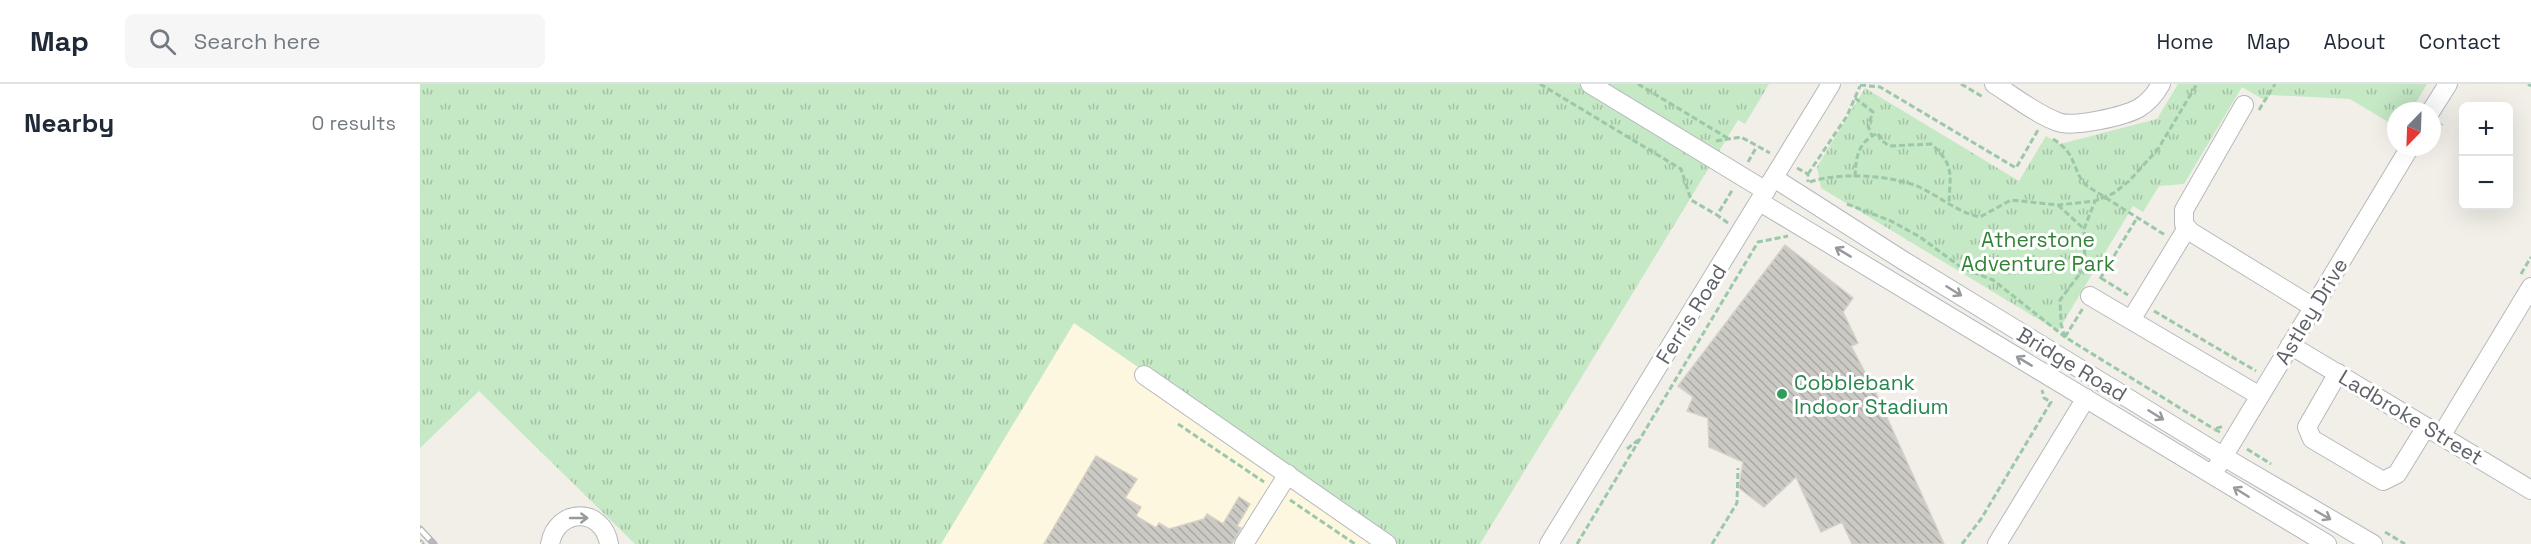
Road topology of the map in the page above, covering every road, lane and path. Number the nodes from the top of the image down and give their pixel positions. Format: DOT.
graph roads {
  1 [pos="1540,84"];
  2 [pos="1590,84"];
  3 [pos="1638,84"];
  4 [pos="1831,84"];
  5 [pos="1994,84"];
  6 [pos="2161,84"];
  7 [pos="2197,84"];
  8 [pos="2275,84"];
  9 [pos="2448,84"];
  10 [pos="1860,85"];
  11 [pos="1855,98"];
  12 [pos="2437,102"];
  13 [pos="2244,105"];
  14 [pos="2043,124"];
  15 [pos="1872,136"];
  16 [pos="2048,136"];
  17 [pos="1730,139"];
  18 [pos="1757,146"];
  19 [pos="2404,156"];
  20 [pos="1808,174"];
  21 [pos="1741,175"];
  22 [pos="1855,177"];
  23 [pos="1816,187"];
  24 [pos="1767,190"];
  25 [pos="2104,199"];
  26 [pos="2095,201"];
  27 [pos="1841,202"];
  28 [pos="1949,203"];
  29 [pos="2058,205"];
  30 [pos="1717,215"];
  31 [pos="2137,219"];
  32 [pos="2084,229"];
  33 [pos="1742,231"];
  34 [pos="2182,235"];
  35 [pos="1789,236"];
  36 [pos="1758,242"];
  37 [pos="2101,278"];
  38 [pos="2531,287"];
  39 [pos="2090,296"];
  40 [pos="2141,303"];
  41 [pos="2313,307"];
  42 [pos="2131,320"];
  43 [pos="2065,338"];
  44 [pos="2290,345"];
  45 [pos="2256,371"];
  46 [pos="2338,374"];
  47 [pos="1144,375"];
  48 [pos="2037,385"];
  49 [pos="2260,396"];
  50 [pos="2086,398"];
  51 [pos="2214,429"];
  52 [pos="2434,431"];
  53 [pos="2223,457"];
  54 [pos="1738,468"];
  55 [pos="1288,474"];
  56 [pos="2212,475"];
  57 [pos="2531,490"];
  58 [pos="549,544"];
  59 [pos="609,544"];
  60 [pos="1244,544"];
  61 [pos="1387,544"];
  62 [pos="1549,544"];
  63 [pos="1577,544"];
  64 [pos="1712,544"];
  65 [pos="1962,544"];
  66 [pos="1997,544"];
  67 [pos="2327,544"];
  68 [pos="2373,544"];
  1 -- 30 [label="path"];
  2 -- 21 [label="street, Bridge Road"];
  3 -- 17 [label="path"];
  4 -- 24 [label="street, Ferris Road"];
  5 -- 14 [label="street"];
  6 -- 14 [label="street"];
  7 -- 25 [label="path"];
  8 -- 13 [label="path"];
  9 -- 12 [label="street"];
  10 -- 11 [label="path"];
  10 -- 14 [label="path"];
  11 -- 15 [label="path"];
  11 -- 20 [label="path"];
  13 -- 34 [label="street"];
  15 -- 22 [label="path"];
  15 -- 28 [label="path"];
  16 -- 25 [label="path"];
  18 -- 21 [label="path"];
  19 -- 41 [label="street, Astley Drive"];
  21 -- 24 [label="street, Bridge Road"];
  21 -- 30 [label="path"];
  22 -- 23 [label="path"];
  22 -- 28 [label="path"];
  24 -- 33 [label="street, Ferris Road"];
  50 -- 24 [label="street, Bridge Road, one-way"];
  24 -- 53 [label="street, Bridge Road, one-way"];
  25 -- 26 [label="path"];
  25 -- 31 [label="path"];
  26 -- 29 [label="path"];
  26 -- 32 [label="path"];
  27 -- 43 [label="path"];
  28 -- 29 [label="path"];
  29 -- 32 [label="path"];
  30 -- 33 [label="path"];
  31 -- 34 [label="path"];
  31 -- 37 [label="path"];
  32 -- 43 [label="path"];
  33 -- 36 [label="path"];
  33 -- 62 [label="street, Ferris Road"];
  34 -- 40 [label="street"];
  34 -- 41 [label="street"];
  35 -- 36 [label="path"];
  36 -- 63 [label="path"];
  37 -- 39 [label="path"];
  37 -- 40 [label="path"];
  38 -- 52 [label="street"];
  39 -- 42 [label="street"];
  39 -- 43 [label="path"];
  40 -- 42 [label="street"];
  40 -- 45 [label="path"];
  41 -- 44 [label="street, Astley Drive"];
  42 -- 49 [label="street"];
  43 -- 51 [label="path"];
  44 -- 46 [label="street, Ladbroke Street"];
  44 -- 49 [label="street, Astley Drive"];
  46 -- 52 [label="street, Ladbroke Street"];
  46 -- 52 [label="street"];
  47 -- 55 [label="street"];
  48 -- 65 [label="path"];
  49 -- 53 [label="street, Astley Drive"];
  50 -- 56 [label="street, Bridge Road"];
  50 -- 66 [label="street"];
  52 -- 57 [label="street, Ladbroke Street"];
  53 -- 56 [label="street, Astley Drive"];
  53 -- 68 [label="street, Bridge Road, one-way"];
  54 -- 64 [label="path"];
  55 -- 60 [label="street"];
  55 -- 61 [label="street"];
  67 -- 56 [label="street, Bridge Road, one-way"];
  58 -- 59 [label="street, one-way"];
}
